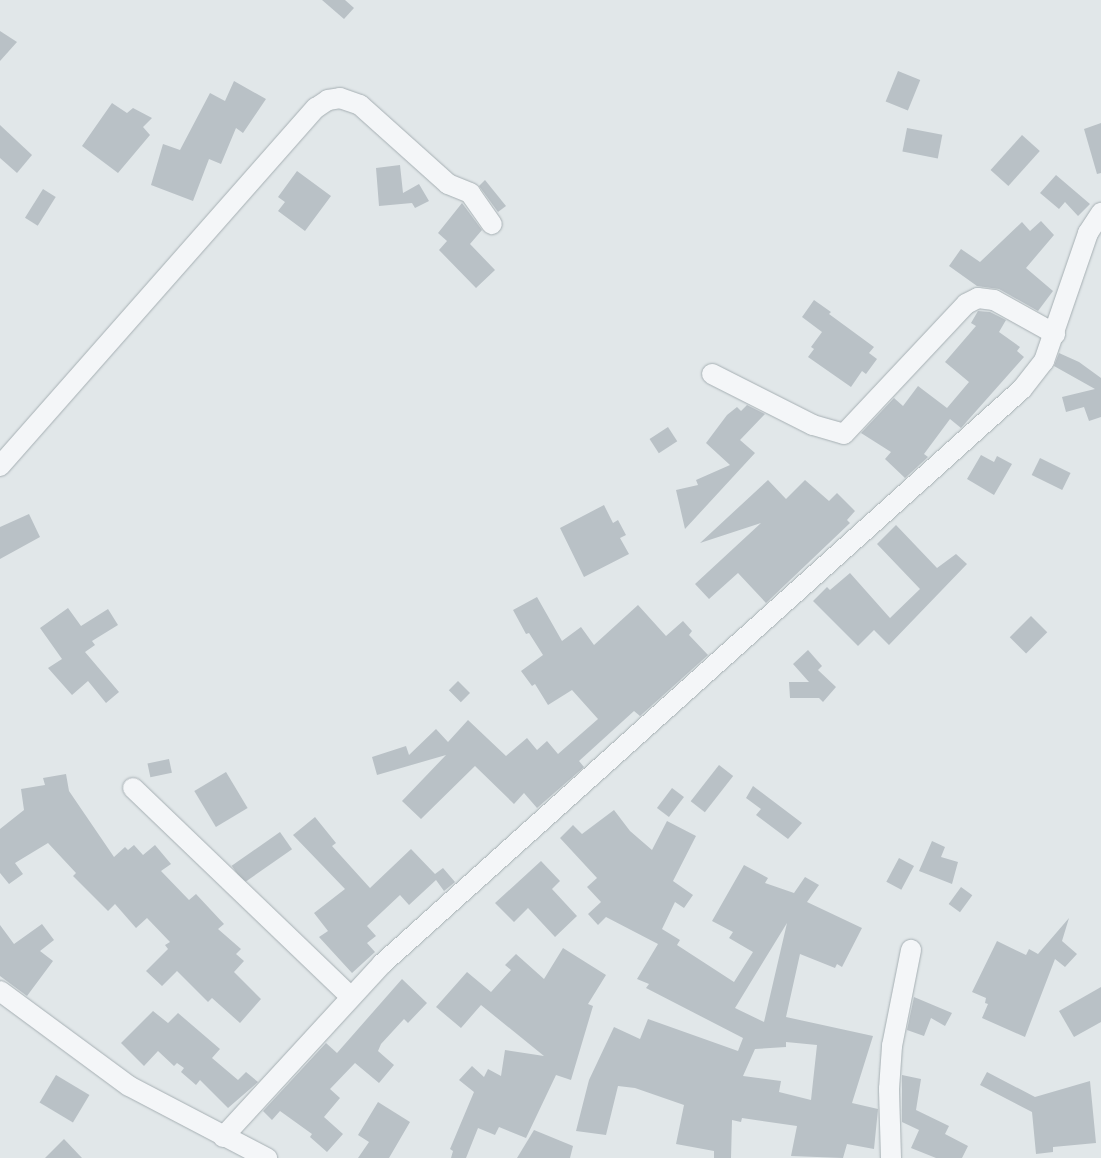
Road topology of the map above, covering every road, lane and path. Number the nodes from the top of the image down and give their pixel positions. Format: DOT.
graph roads {
  1 [pos="1101,213"];
  2 [pos="492,224"];
  3 [pos="1055,334"];
  4 [pos="712,374"];
  5 [pos="0,466"];
  6 [pos="133,788"];
  7 [pos="911,950"];
  8 [pos="0,991"];
  9 [pos="350,996"];
  10 [pos="223,1136"];
  11 [pos="267,1158"];
  12 [pos="891,1158"];
  1 -- 3 [label="street"];
  2 -- 5 [label="street"];
  3 -- 4 [label="street"];
  3 -- 9 [label="street"];
  6 -- 9 [label="street"];
  7 -- 12 [label="street"];
  8 -- 10 [label="street"];
  9 -- 10 [label="street"];
  10 -- 11 [label="street"];
}
